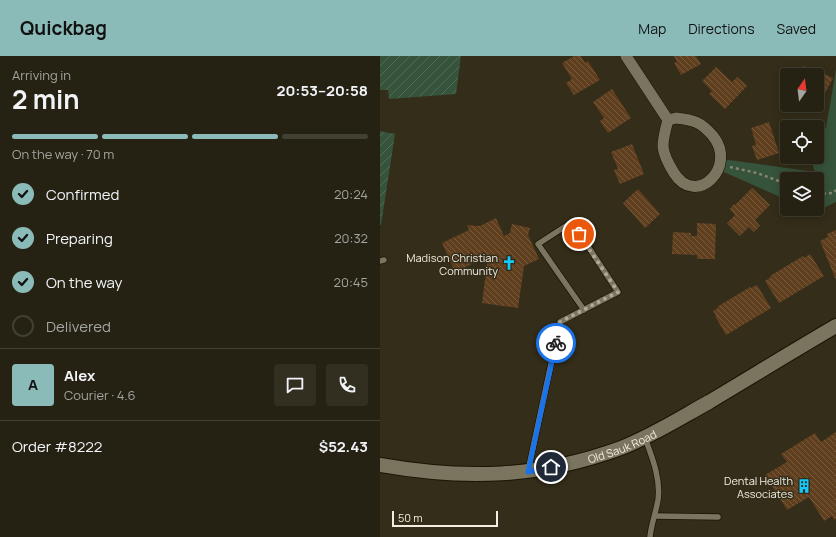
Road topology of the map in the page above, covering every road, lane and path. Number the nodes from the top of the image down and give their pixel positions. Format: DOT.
graph roads {
  1 [pos="626,56"];
  2 [pos="668,120"];
  3 [pos="720,164"];
  4 [pos="780,181"];
  5 [pos="836,190"];
  6 [pos="824,194"];
  7 [pos="584,310"];
  8 [pos="836,326"];
  9 [pos="645,437"];
  10 [pos="380,465"];
  11 [pos="528,472"];
  12 [pos="655,516"];
  13 [pos="718,517"];
  14 [pos="650,537"];
  1 -- 2 [label="street"];
  2 -- 3 [label="street"];
  2 -- 3 [label="street"];
  3 -- 4 [label="path"];
  5 -- 6 [label="path"];
  7 -- 7 [label="lane"];
  7 -- 11 [label="lane"];
  8 -- 9 [label="street, Old Sauk Road"];
  9 -- 11 [label="street, Old Sauk Road"];
  9 -- 12 [label="lane"];
  10 -- 11 [label="street, Old Sauk Road"];
  12 -- 13 [label="lane"];
  12 -- 14 [label="lane"];
}
